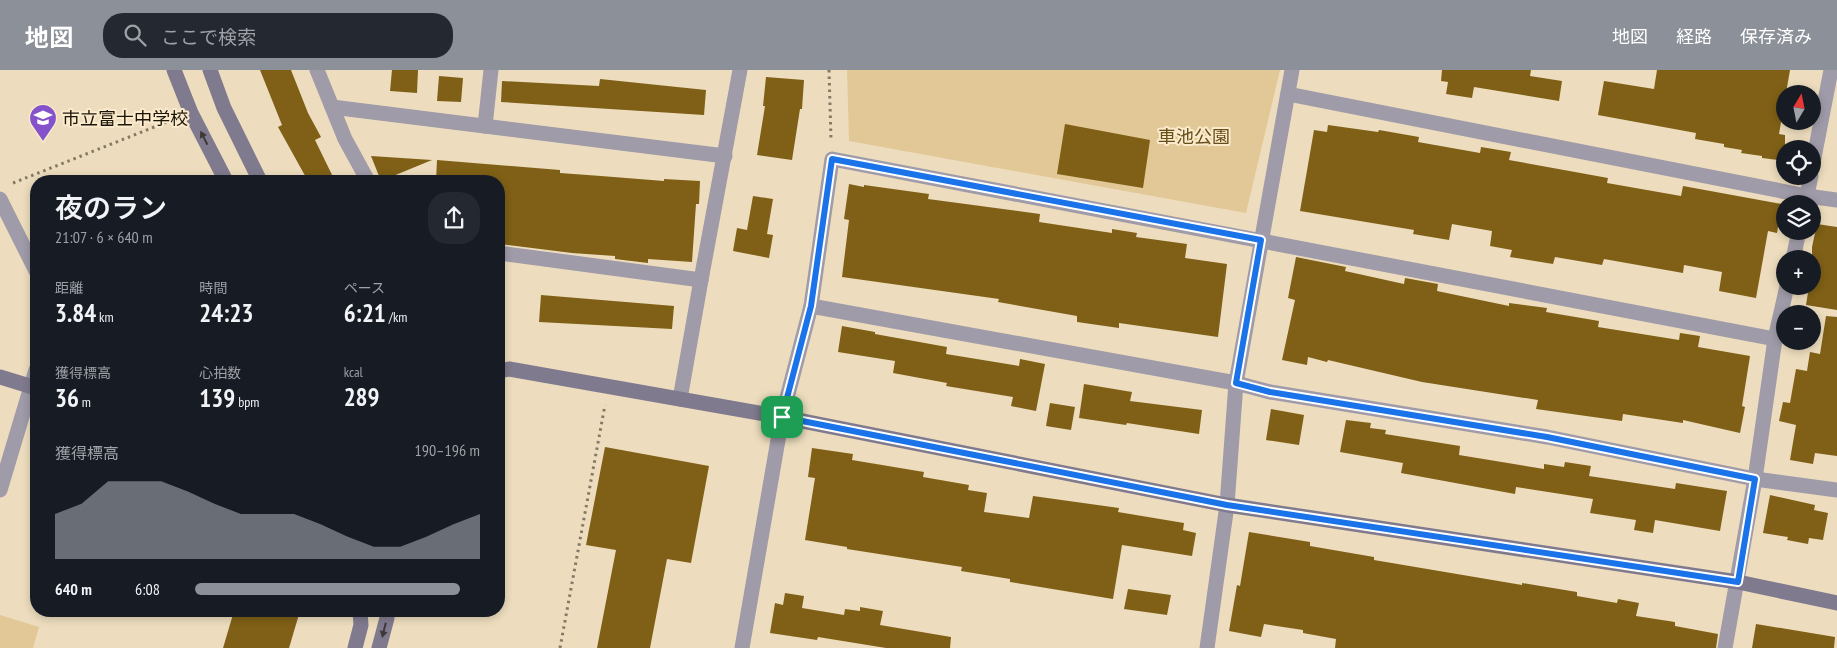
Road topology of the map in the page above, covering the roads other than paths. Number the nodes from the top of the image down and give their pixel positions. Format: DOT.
graph roads {
  1 [pos="174,70"];
  2 [pos="210,70"];
  3 [pos="317,70"];
  4 [pos="491,70"];
  5 [pos="740,70"];
  6 [pos="1292,70"];
  7 [pos="1831,70"];
  8 [pos="1288,94"];
  9 [pos="332,107"];
  10 [pos="484,126"];
  11 [pos="1817,140"];
  12 [pos="725,156"];
  13 [pos="223,175"];
  14 [pos="257,175"];
  15 [pos="365,175"];
  16 [pos="1782,195"];
  17 [pos="0,199"];
  18 [pos="1821,200"];
  19 [pos="1837,200"];
  20 [pos="1261,240"];
  21 [pos="505,254"];
  22 [pos="30,259"];
  23 [pos="701,280"];
  24 [pos="1785,295"];
  25 [pos="811,306"];
  26 [pos="1775,339"];
  27 [pos="505,370"];
  28 [pos="0,377"];
  29 [pos="1236,383"];
  30 [pos="30,386"];
  31 [pos="30,399"];
  32 [pos="680,399"];
  33 [pos="782,417"];
  34 [pos="1755,479"];
  35 [pos="0,490"];
  36 [pos="1837,490"];
  37 [pos="1227,505"];
  38 [pos="1738,582"];
  39 [pos="1837,603"];
  40 [pos="360,617"];
  41 [pos="387,617"];
  42 [pos="355,648"];
  43 [pos="380,648"];
  44 [pos="742,648"];
  45 [pos="1207,648"];
  46 [pos="1725,648"];
  13 -- 1 [label="street, one-way"];
  2 -- 14 [label="street"];
  3 -- 9 [label="street"];
  4 -- 10 [label="street"];
  5 -- 12 [label="street"];
  6 -- 8 [label="street"];
  7 -- 11 [label="street"];
  8 -- 16 [label="street"];
  8 -- 20 [label="street"];
  9 -- 10 [label="street"];
  9 -- 15 [label="street"];
  10 -- 12 [label="street"];
  12 -- 23 [label="street"];
  17 -- 22 [label="street"];
  18 -- 19 [label="street"];
  20 -- 25 [label="street"];
  20 -- 26 [label="street"];
  20 -- 29 [label="street"];
  21 -- 23 [label="street"];
  23 -- 32 [label="street"];
  24 -- 26 [label="street"];
  25 -- 29 [label="street"];
  25 -- 33 [label="street"];
  26 -- 34 [label="street"];
  27 -- 32 [label="street"];
  28 -- 30 [label="street"];
  29 -- 34 [label="street"];
  29 -- 37 [label="street"];
  31 -- 35 [label="street"];
  32 -- 33 [label="street"];
  33 -- 37 [label="street"];
  33 -- 44 [label="street"];
  34 -- 36 [label="street"];
  34 -- 38 [label="street"];
  37 -- 38 [label="street"];
  37 -- 45 [label="street"];
  38 -- 39 [label="street"];
  38 -- 46 [label="street"];
  40 -- 42 [label="street"];
  41 -- 43 [label="street, one-way"];
}
